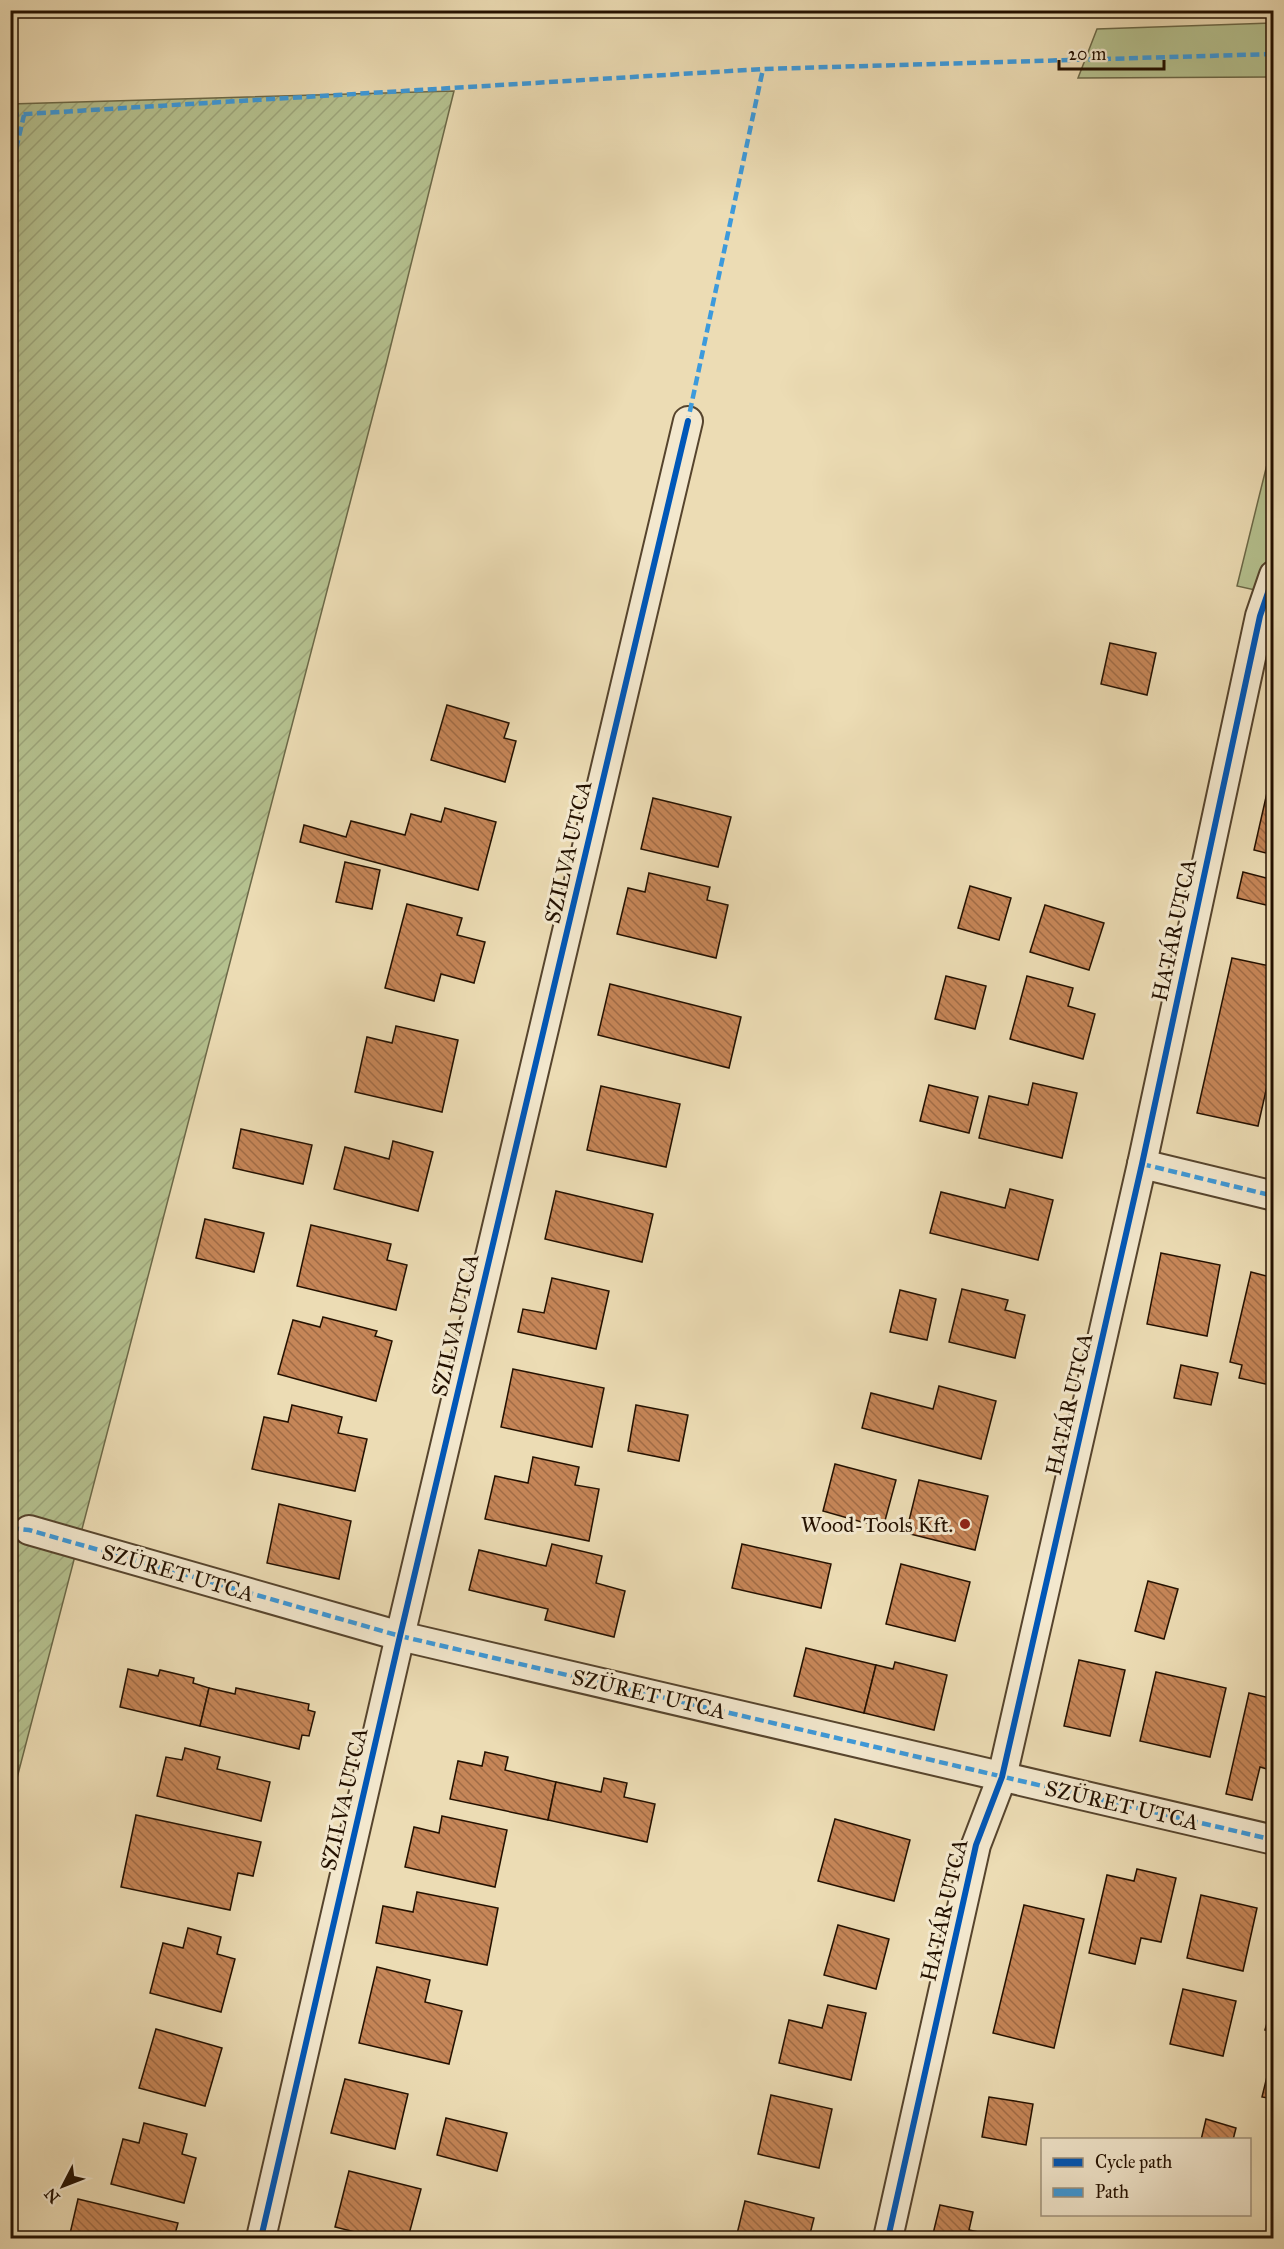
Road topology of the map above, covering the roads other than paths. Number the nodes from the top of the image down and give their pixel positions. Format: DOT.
graph roads {
  1 [pos="688,421"];
  2 [pos="1274,575"];
  3 [pos="1142,1164"];
  4 [pos="1274,1196"];
  5 [pos="29,1530"];
  6 [pos="400,1636"];
  7 [pos="1002,1777"];
  8 [pos="1274,1840"];
  9 [pos="261,2238"];
  10 [pos="888,2238"];
  1 -- 6 [label="street, SZILVA UTCA"];
  2 -- 3 [label="street, HATÁR UTCA"];
  3 -- 4 [label="street"];
  3 -- 7 [label="street, HATÁR UTCA"];
  5 -- 6 [label="street, SZÜRET UTCA"];
  6 -- 7 [label="street, SZÜRET UTCA"];
  6 -- 9 [label="street, SZILVA UTCA"];
  7 -- 8 [label="street, SZÜRET UTCA"];
  7 -- 10 [label="street, HATÁR UTCA"];
}
